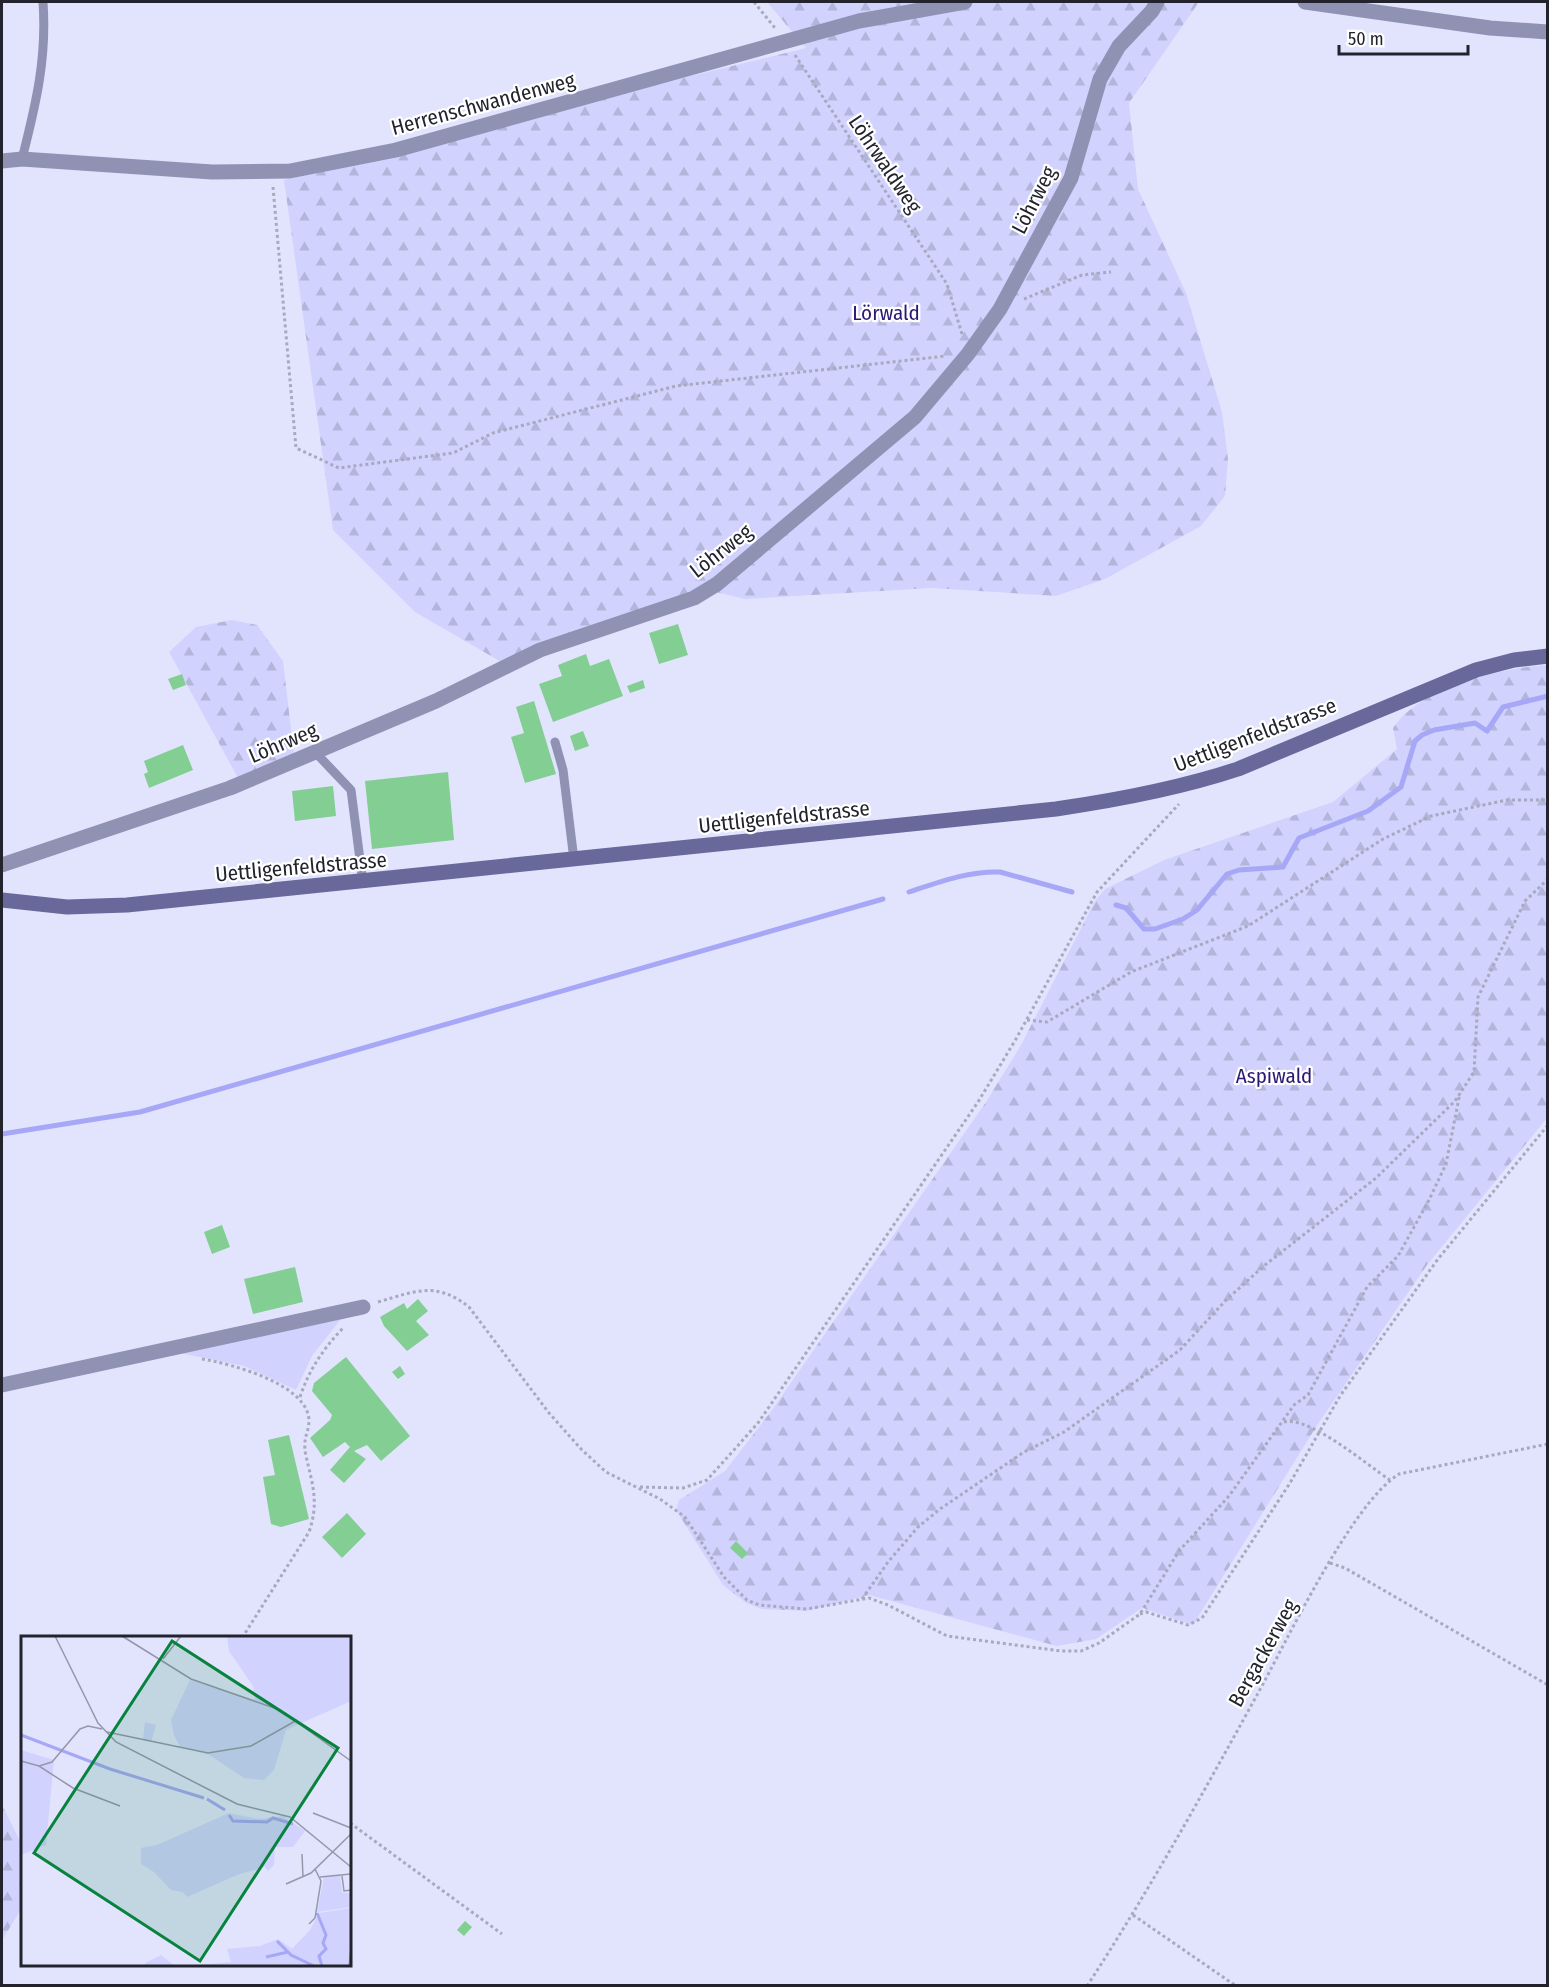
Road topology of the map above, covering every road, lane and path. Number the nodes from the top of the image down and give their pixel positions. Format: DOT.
graph roads {
  1 [pos="43,2"];
  2 [pos="754,2"];
  3 [pos="965,2"];
  4 [pos="1157,2"];
  5 [pos="1305,2"];
  6 [pos="1548,32"];
  7 [pos="786,41"];
  8 [pos="22,159"];
  9 [pos="2,161"];
  10 [pos="272,172"];
  11 [pos="1112,272"];
  12 [pos="1000,309"];
  13 [pos="968,354"];
  14 [pos="1548,656"];
  15 [pos="555,742"];
  16 [pos="315,752"];
  17 [pos="1199,782"];
  18 [pos="1548,800"];
  19 [pos="574,860"];
  20 [pos="2,865"];
  21 [pos="1548,879"];
  22 [pos="363,883"];
  23 [pos="2,900"];
  24 [pos="1027,1020"];
  25 [pos="1460,1093"];
  26 [pos="1548,1125"];
  27 [pos="363,1307"];
  28 [pos="192,1358"];
  29 [pos="2,1385"];
  30 [pos="300,1397"];
  31 [pos="1284,1422"];
  32 [pos="1319,1432"];
  33 [pos="1548,1444"];
  34 [pos="1390,1480"];
  35 [pos="638,1487"];
  36 [pos="1330,1563"];
  37 [pos="862,1599"];
  38 [pos="1140,1614"];
  39 [pos="243,1636"];
  40 [pos="1548,1685"];
  41 [pos="351,1824"];
  42 [pos="1133,1915"];
  43 [pos="502,1934"];
  44 [pos="1087,1986"];
  45 [pos="1236,1986"];
  1 -- 8 [label="lane"];
  2 -- 7 [label="path, Löhrwaldweg"];
  3 -- 7 [label="street, Herrenschwandenweg"];
  4 -- 12 [label="street, Löhrweg"];
  5 -- 6 [label="street"];
  7 -- 10 [label="street, Herrenschwandenweg"];
  7 -- 13 [label="path, Löhrwaldweg"];
  8 -- 9 [label="street, Herrenschwandenweg"];
  8 -- 10 [label="street, Herrenschwandenweg"];
  10 -- 13 [label="path"];
  11 -- 12 [label="path"];
  12 -- 13 [label="street, Löhrweg"];
  13 -- 16 [label="street, Löhrweg"];
  14 -- 17 [label="main road, Uettligenfeldstrasse"];
  15 -- 19 [label="lane"];
  16 -- 20 [label="street, Löhrweg"];
  16 -- 22 [label="lane"];
  17 -- 19 [label="main road, Uettligenfeldstrasse"];
  17 -- 24 [label="path"];
  18 -- 24 [label="path"];
  19 -- 22 [label="main road, Uettligenfeldstrasse"];
  21 -- 25 [label="path"];
  22 -- 23 [label="main road, Uettligenfeldstrasse"];
  24 -- 35 [label="path"];
  25 -- 31 [label="path"];
  25 -- 37 [label="path"];
  26 -- 32 [label="path"];
  27 -- 29 [label="street"];
  27 -- 30 [label="path"];
  27 -- 35 [label="path"];
  28 -- 30 [label="path"];
  30 -- 39 [label="path"];
  31 -- 32 [label="path"];
  31 -- 38 [label="path"];
  32 -- 34 [label="path"];
  32 -- 38 [label="path"];
  33 -- 34 [label="path, Bergackerweg"];
  34 -- 36 [label="path, Bergackerweg"];
  35 -- 37 [label="path"];
  36 -- 40 [label="path"];
  36 -- 42 [label="path, Bergackerweg"];
  37 -- 38 [label="path"];
  41 -- 43 [label="path"];
  42 -- 44 [label="path, Bergackerweg"];
  42 -- 45 [label="path"];
}
